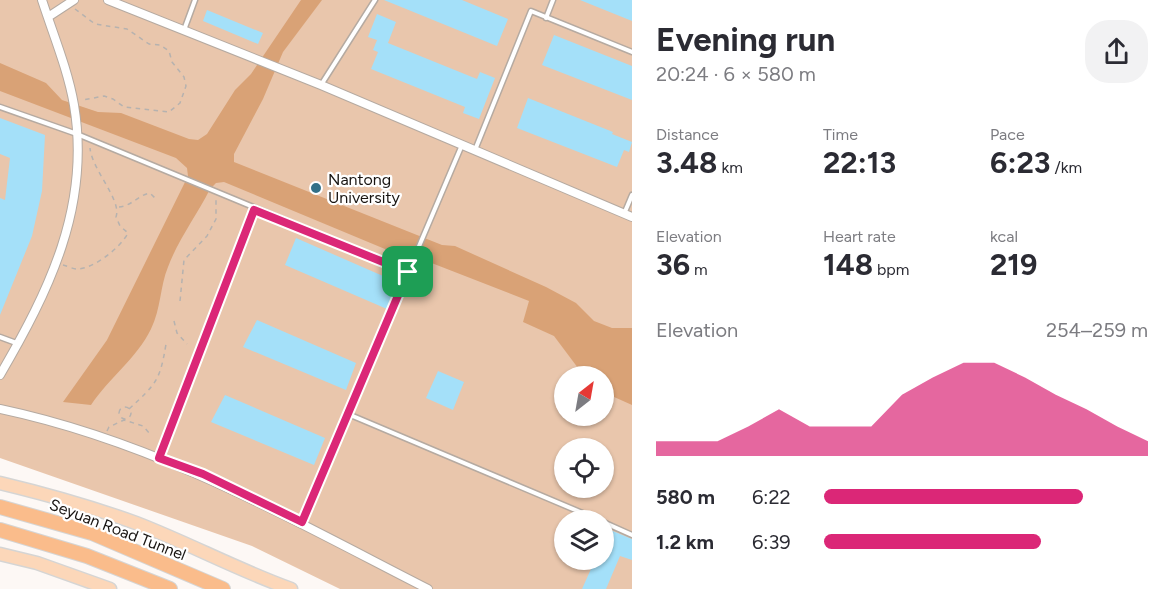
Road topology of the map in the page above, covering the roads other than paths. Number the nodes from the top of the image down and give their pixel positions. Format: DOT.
graph roads {
  1 [pos="42,0"];
  2 [pos="108,0"];
  3 [pos="195,0"];
  4 [pos="375,0"];
  5 [pos="553,0"];
  6 [pos="72,1"];
  7 [pos="48,17"];
  8 [pos="546,18"];
  9 [pos="183,30"];
  10 [pos="632,52"];
  11 [pos="321,85"];
  12 [pos="0,107"];
  13 [pos="77,130"];
  14 [pos="462,146"];
  15 [pos="475,151"];
  16 [pos="632,195"];
  17 [pos="254,210"];
  18 [pos="628,216"];
  19 [pos="408,272"];
  20 [pos="0,337"];
  21 [pos="19,345"];
  22 [pos="0,375"];
  23 [pos="0,409"];
  24 [pos="348,414"];
  25 [pos="159,458"];
  26 [pos="0,483"];
  27 [pos="0,507"];
  28 [pos="575,510"];
  29 [pos="302,522"];
  30 [pos="614,527"];
  31 [pos="0,530"];
  32 [pos="632,535"];
  33 [pos="0,554"];
  34 [pos="110,589"];
  35 [pos="170,589"];
  36 [pos="225,589"];
  37 [pos="291,589"];
  38 [pos="428,589"];
  1 -- 7 [label="street"];
  2 -- 9 [label="street"];
  3 -- 9 [label="lane"];
  4 -- 11 [label="lane"];
  5 -- 8 [label="lane"];
  6 -- 7 [label="street"];
  7 -- 13 [label="street"];
  8 -- 10 [label="lane"];
  8 -- 15 [label="lane"];
  9 -- 11 [label="street"];
  11 -- 14 [label="street"];
  12 -- 13 [label="lane"];
  13 -- 17 [label="lane"];
  13 -- 21 [label="street"];
  14 -- 15 [label="street"];
  14 -- 19 [label="lane"];
  15 -- 18 [label="street"];
  16 -- 18 [label="lane"];
  17 -- 19 [label="lane"];
  17 -- 25 [label="lane"];
  19 -- 24 [label="lane"];
  20 -- 21 [label="lane"];
  21 -- 22 [label="street"];
  23 -- 25 [label="street"];
  24 -- 28 [label="lane"];
  24 -- 29 [label="lane"];
  25 -- 29 [label="street"];
  26 -- 37 [label="main road"];
  27 -- 36 [label="highway, Seyuan Road Tunnel"];
  29 -- 38 [label="street"];
  30 -- 32 [label="lane"];
  31 -- 35 [label="highway"];
  33 -- 34 [label="main road"];
}
